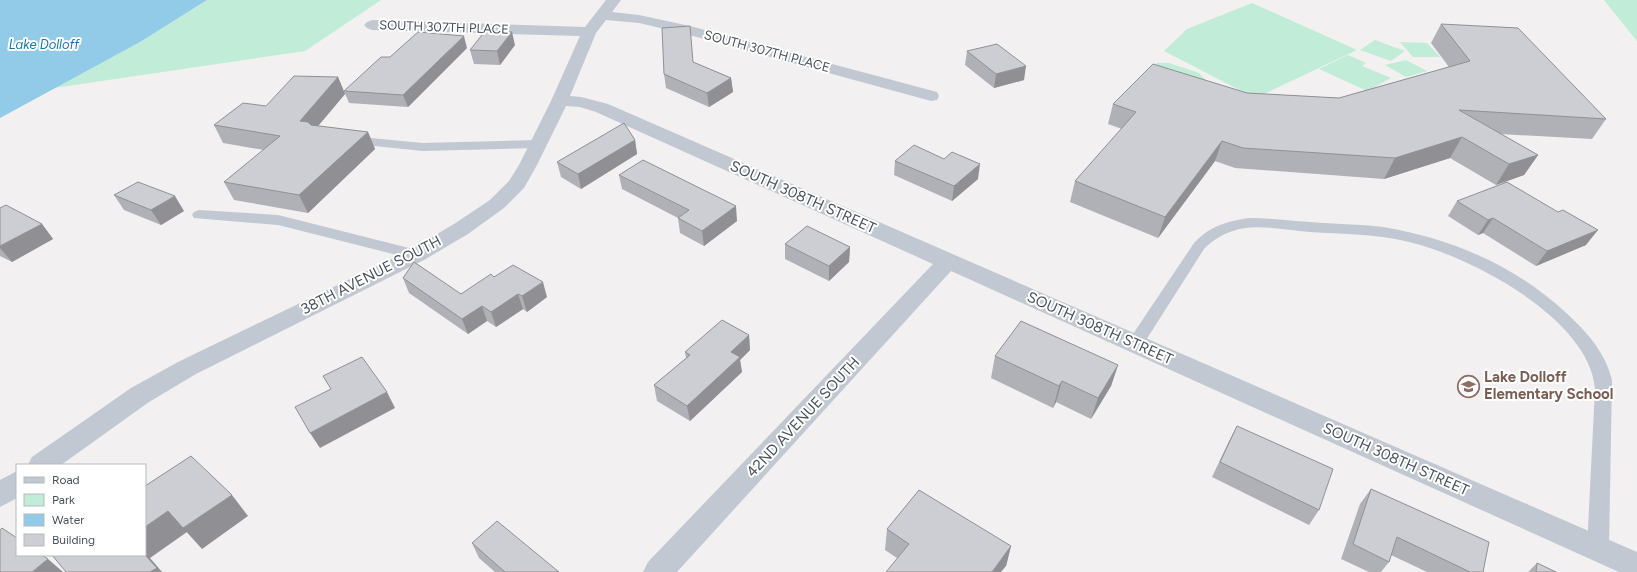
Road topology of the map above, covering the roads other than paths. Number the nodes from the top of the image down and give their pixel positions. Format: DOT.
graph roads {
  1 [pos="608,7"];
  2 [pos="372,25"];
  3 [pos="589,32"];
  4 [pos="931,96"];
  5 [pos="560,101"];
  6 [pos="340,139"];
  7 [pos="538,144"];
  8 [pos="199,214"];
  9 [pos="417,255"];
  10 [pos="948,261"];
  11 [pos="1136,344"];
  12 [pos="42,464"];
  13 [pos="16,484"];
  14 [pos="0,495"];
  15 [pos="1598,548"];
  16 [pos="1637,566"];
  17 [pos="668,569"];
  1 -- 3 [label="street, 38TH AVENUE SOUTH"];
  1 -- 4 [label="street, SOUTH 307TH PLACE"];
  2 -- 3 [label="street, SOUTH 307TH PLACE"];
  3 -- 5 [label="street, 38TH AVENUE SOUTH"];
  5 -- 7 [label="street, 38TH AVENUE SOUTH"];
  5 -- 10 [label="street, SOUTH 308TH STREET"];
  6 -- 7 [label="lane"];
  7 -- 9 [label="street, 38TH AVENUE SOUTH"];
  8 -- 9 [label="lane"];
  9 -- 12 [label="street, 38TH AVENUE SOUTH"];
  10 -- 11 [label="street, SOUTH 308TH STREET"];
  10 -- 17 [label="street, 42ND AVENUE SOUTH"];
  11 -- 15 [label="street, SOUTH 308TH STREET"];
  11 -- 15 [label="lane"];
  13 -- 14 [label="street"];
  15 -- 16 [label="street, SOUTH 308TH STREET"];
}
